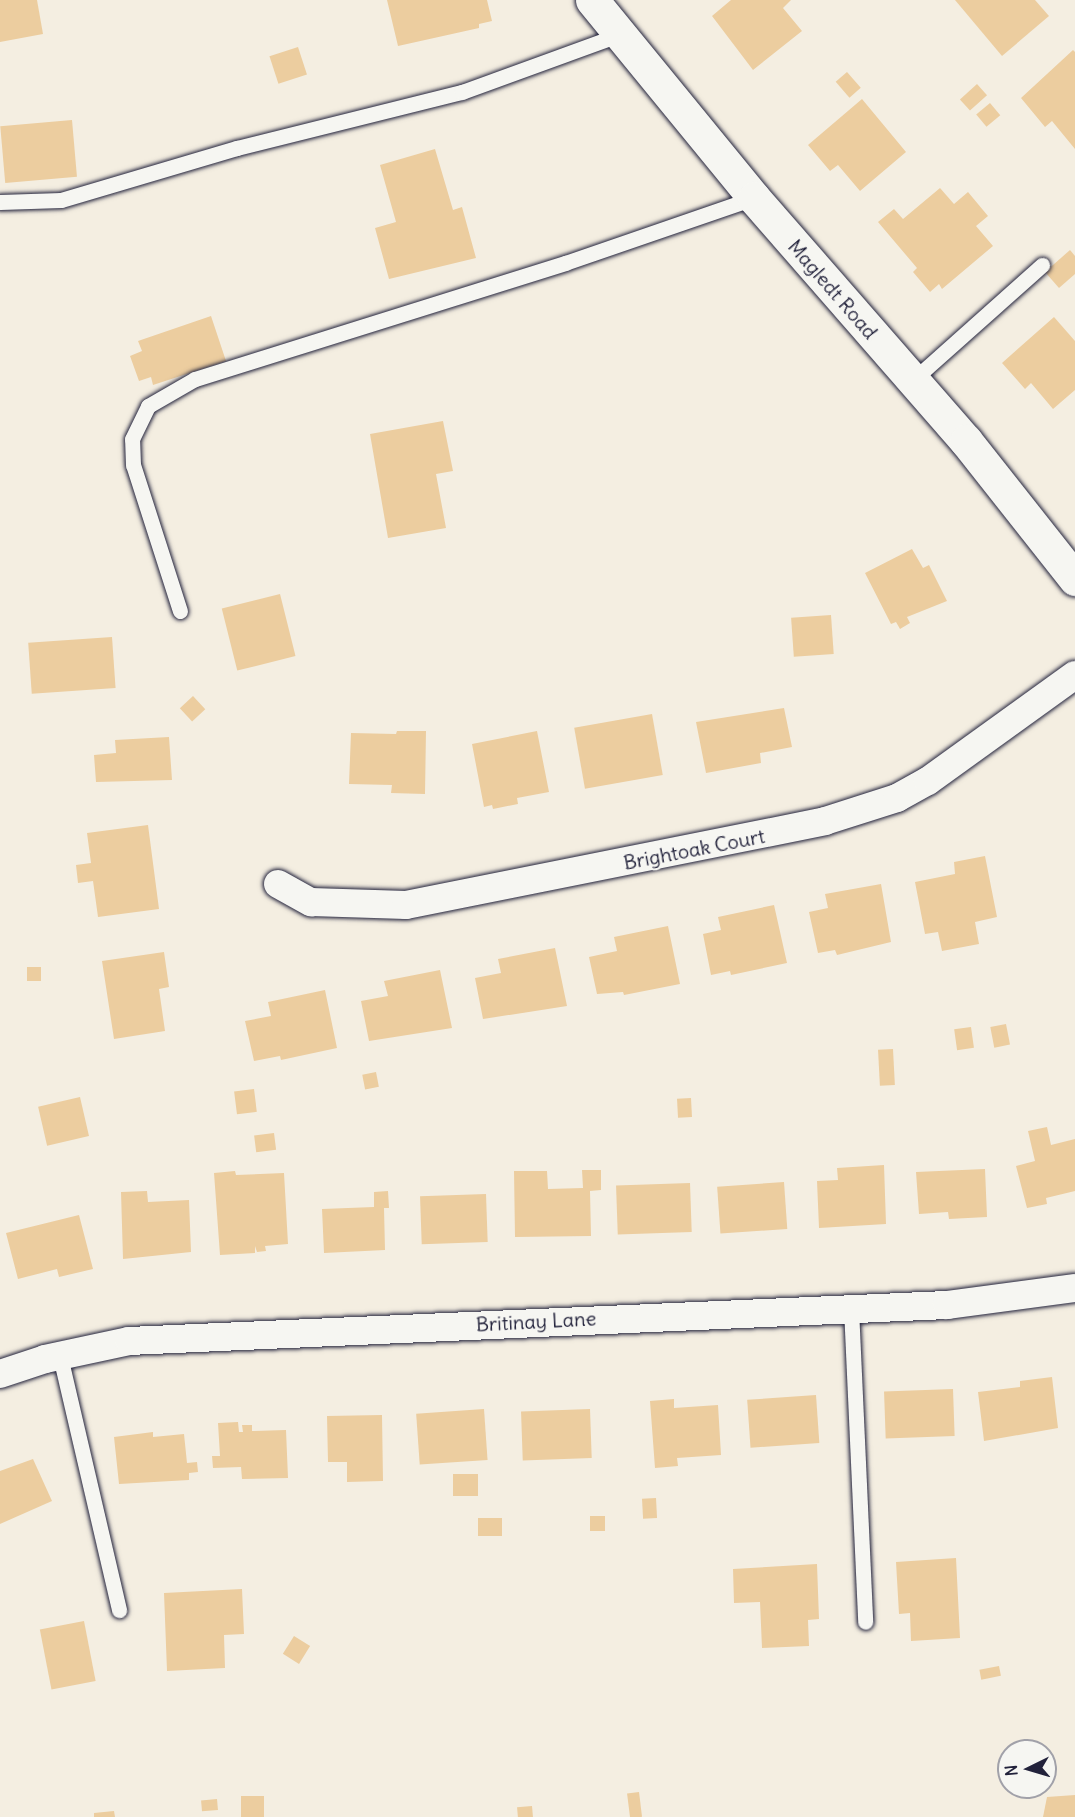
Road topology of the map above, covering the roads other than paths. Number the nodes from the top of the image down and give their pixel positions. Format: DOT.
graph roads {
  1 [pos="592,0"];
  2 [pos="619,35"];
  3 [pos="754,198"];
  4 [pos="0,202"];
  5 [pos="1042,265"];
  6 [pos="913,380"];
  7 [pos="1075,579"];
  8 [pos="180,611"];
  9 [pos="1075,675"];
  10 [pos="278,884"];
  11 [pos="1075,1288"];
  12 [pos="851,1308"];
  13 [pos="60,1356"];
  14 [pos="0,1374"];
  15 [pos="119,1611"];
  16 [pos="865,1622"];
  1 -- 2 [label="street, Magledt Road"];
  2 -- 3 [label="street, Magledt Road"];
  2 -- 4 [label="lane"];
  3 -- 6 [label="street, Magledt Road"];
  3 -- 8 [label="lane"];
  5 -- 6 [label="lane"];
  6 -- 7 [label="street, Magledt Road"];
  9 -- 10 [label="street, Brightoak Court"];
  11 -- 12 [label="street, Britinay Lane"];
  12 -- 13 [label="street, Britinay Lane"];
  12 -- 16 [label="lane"];
  13 -- 14 [label="street, Britinay Lane"];
  13 -- 15 [label="lane"];
}
